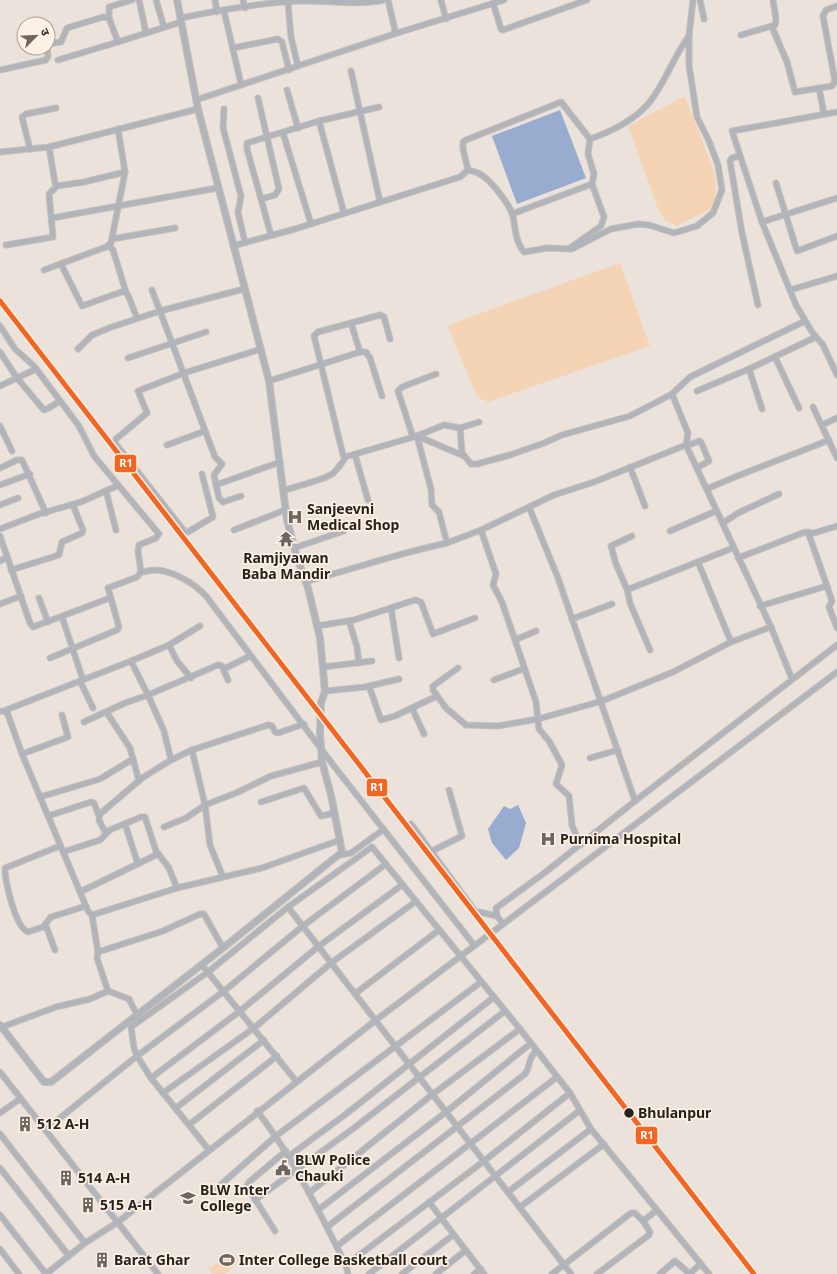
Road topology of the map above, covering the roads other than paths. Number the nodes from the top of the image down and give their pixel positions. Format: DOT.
graph roads {
  1 [pos="132,0"];
  2 [pos="139,0"];
  3 [pos="156,0"];
  4 [pos="177,0"];
  5 [pos="215,0"];
  6 [pos="243,0"];
  7 [pos="384,0"];
  8 [pos="388,0"];
  9 [pos="440,0"];
  10 [pos="504,0"];
  11 [pos="587,0"];
  12 [pos="693,0"];
  13 [pos="700,0"];
  14 [pos="773,0"];
  15 [pos="298,1"];
  16 [pos="276,2"];
  17 [pos="288,2"];
  18 [pos="493,3"];
  19 [pos="837,6"];
  20 [pos="244,8"];
  21 [pos="224,11"];
  22 [pos="217,12"];
  23 [pos="108,18"];
  24 [pos="446,19"];
  25 [pos="704,19"];
  26 [pos="181,20"];
  27 [pos="164,27"];
  28 [pos="772,27"];
  29 [pos="146,34"];
  30 [pos="394,34"];
  31 [pos="741,35"];
  32 [pos="689,36"];
  33 [pos="118,42"];
  34 [pos="56,43"];
  35 [pos="233,48"];
  36 [pos="48,56"];
  37 [pos="58,60"];
  38 [pos="298,66"];
  39 [pos="0,70"];
  40 [pos="289,70"];
  41 [pos="351,71"];
  42 [pos="241,84"];
  43 [pos="819,88"];
  44 [pos="287,90"];
  45 [pos="258,98"];
  46 [pos="196,100"];
  47 [pos="379,107"];
  48 [pos="56,108"];
  49 [pos="198,109"];
  50 [pos="224,109"];
  51 [pos="358,112"];
  52 [pos="837,112"];
  53 [pos="824,114"];
  54 [pos="319,122"];
  55 [pos="298,128"];
  56 [pos="118,129"];
  57 [pos="283,133"];
  58 [pos="267,137"];
  59 [pos="590,139"];
  60 [pos="49,147"];
  61 [pos="30,149"];
  62 [pos="0,152"];
  63 [pos="740,156"];
  64 [pos="468,170"];
  65 [pos="125,172"];
  66 [pos="776,183"];
  67 [pos="592,184"];
  68 [pos="57,186"];
  69 [pos="217,188"];
  70 [pos="837,198"];
  71 [pos="261,199"];
  72 [pos="380,202"];
  73 [pos="120,206"];
  74 [pos="344,213"];
  75 [pos="512,214"];
  76 [pos="786,214"];
  77 [pos="52,218"];
  78 [pos="762,222"];
  79 [pos="310,224"];
  80 [pos="175,228"];
  81 [pos="271,235"];
  82 [pos="837,236"];
  83 [pos="112,239"];
  84 [pos="245,242"];
  85 [pos="6,245"];
  86 [pos="109,246"];
  87 [pos="233,246"];
  88 [pos="569,249"];
  89 [pos="61,264"];
  90 [pos="44,270"];
  91 [pos="837,276"];
  92 [pos="244,289"];
  93 [pos="152,290"];
  94 [pos="790,290"];
  95 [pos="126,292"];
  96 [pos="758,305"];
  97 [pos="160,311"];
  98 [pos="137,318"];
  99 [pos="806,321"];
  100 [pos="351,323"];
  101 [pos="0,326"];
  102 [pos="206,332"];
  103 [pos="816,337"];
  104 [pos="390,339"];
  105 [pos="172,343"];
  106 [pos="78,349"];
  107 [pos="261,349"];
  108 [pos="0,352"];
  109 [pos="360,352"];
  110 [pos="775,357"];
  111 [pos="128,358"];
  112 [pos="320,365"];
  113 [pos="36,368"];
  114 [pos="749,369"];
  115 [pos="184,373"];
  116 [pos="436,374"];
  117 [pos="837,375"];
  118 [pos="17,378"];
  119 [pos="269,381"];
  120 [pos="0,386"];
  121 [pos="697,391"];
  122 [pos="672,394"];
  123 [pos="382,396"];
  124 [pos="60,401"];
  125 [pos="813,407"];
  126 [pos="799,408"];
  127 [pos="762,409"];
  128 [pos="837,418"];
  129 [pos="479,422"];
  130 [pos="822,425"];
  131 [pos="0,426"];
  132 [pos="460,428"];
  133 [pos="205,431"];
  134 [pos="415,436"];
  135 [pos="829,440"];
  136 [pos="167,445"];
  137 [pos="686,445"];
  138 [pos="12,451"];
  139 [pos="355,455"];
  140 [pos="464,456"];
  141 [pos="345,457"];
  142 [pos="837,458"];
  143 [pos="280,462"];
  144 [pos="630,467"];
  145 [pos="0,468"];
  146 [pos="697,468"];
  147 [pos="30,474"];
  148 [pos="202,474"];
  149 [pos="1,483"];
  150 [pos="216,485"];
  151 [pos="117,486"];
  152 [pos="707,489"];
  153 [pos="106,491"];
  154 [pos="283,491"];
  155 [pos="779,494"];
  156 [pos="241,496"];
  157 [pos="18,498"];
  158 [pos="368,500"];
  159 [pos="0,505"];
  160 [pos="73,505"];
  161 [pos="645,506"];
  162 [pos="529,507"];
  163 [pos="285,510"];
  164 [pos="716,511"];
  165 [pos="46,513"];
  166 [pos="723,522"];
  167 [pos="837,526"];
  168 [pos="0,529"];
  169 [pos="116,530"];
  170 [pos="234,530"];
  171 [pos="482,530"];
  172 [pos="344,531"];
  173 [pos="670,532"];
  174 [pos="808,532"];
  175 [pos="0,536"];
  176 [pos="632,536"];
  177 [pos="447,543"];
  178 [pos="294,548"];
  179 [pos="733,548"];
  180 [pos="7,557"];
  181 [pos="738,558"];
  182 [pos="0,560"];
  183 [pos="698,562"];
  184 [pos="11,570"];
  185 [pos="141,572"];
  186 [pos="306,581"];
  187 [pos="827,586"];
  188 [pos="627,589"];
  189 [pos="20,596"];
  190 [pos="39,598"];
  191 [pos="110,598"];
  192 [pos="0,604"];
  193 [pos="612,604"];
  194 [pos="760,606"];
  195 [pos="391,608"];
  196 [pos="62,617"];
  197 [pos="475,618"];
  198 [pos="572,619"];
  199 [pos="349,621"];
  200 [pos="48,622"];
  201 [pos="200,626"];
  202 [pos="318,626"];
  203 [pos="771,627"];
  204 [pos="837,628"];
  205 [pos="536,631"];
  206 [pos="515,640"];
  207 [pos="731,642"];
  208 [pos="169,644"];
  209 [pos="837,645"];
  210 [pos="72,648"];
  211 [pos="650,650"];
  212 [pos="250,656"];
  213 [pos="50,658"];
  214 [pos="399,658"];
  215 [pos="131,661"];
  216 [pos="372,661"];
  217 [pos="359,663"];
  218 [pos="323,667"];
  219 [pos="458,668"];
  220 [pos="524,668"];
  221 [pos="224,669"];
  222 [pos="837,672"];
  223 [pos="191,678"];
  224 [pos="399,679"];
  225 [pos="792,679"];
  226 [pos="82,680"];
  227 [pos="228,680"];
  228 [pos="494,680"];
  229 [pos="369,686"];
  230 [pos="325,691"];
  231 [pos="148,695"];
  232 [pos="437,696"];
  233 [pos="602,701"];
  234 [pos="93,708"];
  235 [pos="412,708"];
  236 [pos="6,710"];
  237 [pos="0,711"];
  238 [pos="107,713"];
  239 [pos="62,715"];
  240 [pos="538,719"];
  241 [pos="84,722"];
  242 [pos="304,724"];
  243 [pos="424,734"];
  244 [pos="322,748"];
  245 [pos="192,750"];
  246 [pos="618,750"];
  247 [pos="22,754"];
  248 [pos="590,758"];
  249 [pos="133,759"];
  250 [pos="171,760"];
  251 [pos="322,762"];
  252 [pos="139,781"];
  253 [pos="449,790"];
  254 [pos="40,797"];
  255 [pos="635,801"];
  256 [pos="261,802"];
  257 [pos="205,805"];
  258 [pos="335,813"];
  259 [pos="48,816"];
  260 [pos="99,816"];
  261 [pos="125,824"];
  262 [pos="411,824"];
  263 [pos="164,827"];
  264 [pos="384,829"];
  265 [pos="108,832"];
  266 [pos="340,840"];
  267 [pos="580,845"];
  268 [pos="60,846"];
  269 [pos="432,851"];
  270 [pos="63,852"];
  271 [pos="158,854"];
  272 [pos="340,855"];
  273 [pos="138,864"];
  274 [pos="386,864"];
  275 [pos="2,868"];
  276 [pos="223,877"];
  277 [pos="402,885"];
  278 [pos="178,888"];
  279 [pos="80,892"];
  280 [pos="415,902"];
  281 [pos="86,906"];
  282 [pos="288,906"];
  283 [pos="92,915"];
  284 [pos="497,916"];
  285 [pos="503,924"];
  286 [pos="46,926"];
  287 [pos="302,926"];
  288 [pos="439,930"];
  289 [pos="474,945"];
  290 [pos="319,946"];
  291 [pos="224,948"];
  292 [pos="55,950"];
  293 [pos="98,952"];
  294 [pos="460,956"];
  295 [pos="331,963"];
  296 [pos="202,964"];
  297 [pos="208,972"];
  298 [pos="481,982"];
  299 [pos="108,990"];
  300 [pos="224,991"];
  301 [pos="356,993"];
  302 [pos="494,997"];
  303 [pos="240,1011"];
  304 [pos="505,1011"];
  305 [pos="137,1014"];
  306 [pos="376,1020"];
  307 [pos="1,1026"];
  308 [pos="254,1028"];
  309 [pos="520,1029"];
  310 [pos="264,1040"];
  311 [pos="530,1044"];
  312 [pos="396,1047"];
  313 [pos="536,1051"];
  314 [pos="137,1056"];
  315 [pos="277,1056"];
  316 [pos="409,1064"];
  317 [pos="0,1072"];
  318 [pos="420,1077"];
  319 [pos="557,1077"];
  320 [pos="151,1078"];
  321 [pos="296,1081"];
  322 [pos="570,1093"];
  323 [pos="163,1094"];
  324 [pos="433,1094"];
  325 [pos="20,1099"];
  326 [pos="176,1108"];
  327 [pos="257,1111"];
  328 [pos="579,1111"];
  329 [pos="446,1112"];
  330 [pos="0,1113"];
  331 [pos="190,1124"];
  332 [pos="458,1126"];
  333 [pos="591,1128"];
  334 [pos="45,1130"];
  335 [pos="0,1134"];
  336 [pos="276,1136"];
  337 [pos="471,1144"];
  338 [pos="604,1144"];
  339 [pos="208,1150"];
  340 [pos="287,1154"];
  341 [pos="484,1161"];
  342 [pos="0,1168"];
  343 [pos="297,1170"];
  344 [pos="496,1176"];
  345 [pos="217,1188"];
  346 [pos="508,1192"];
  347 [pos="309,1193"];
  348 [pos="255,1200"];
  349 [pos="429,1202"];
  350 [pos="520,1207"];
  351 [pos="318,1210"];
  352 [pos="657,1210"];
  353 [pos="0,1215"];
  354 [pos="440,1217"];
  355 [pos="643,1221"];
  356 [pos="118,1222"];
  357 [pos="327,1227"];
  358 [pos="275,1231"];
  359 [pos="453,1235"];
  360 [pos="85,1243"];
  361 [pos="337,1246"];
  362 [pos="0,1250"];
  363 [pos="466,1250"];
  364 [pos="69,1256"];
  365 [pos="346,1264"];
  366 [pos="563,1264"];
  367 [pos="701,1264"];
  368 [pos="480,1269"];
  369 [pos="19,1274"];
  370 [pos="158,1274"];
  371 [pos="348,1274"];
  372 [pos="369,1274"];
  373 [pos="402,1274"];
  374 [pos="436,1274"];
  375 [pos="474,1274"];
  376 [pos="484,1274"];
  377 [pos="552,1274"];
  378 [pos="571,1274"];
  379 [pos="597,1274"];
  380 [pos="660,1274"];
  381 [pos="689,1274"];
  382 [pos="709,1274"];
  1 -- 23 [label="street"];
  2 -- 29 [label="street"];
  3 -- 27 [label="street"];
  4 -- 26 [label="street"];
  5 -- 22 [label="street"];
  6 -- 20 [label="street"];
  7 -- 15 [label="street"];
  8 -- 30 [label="street"];
  9 -- 24 [label="street"];
  10 -- 18 [label="street"];
  11 -- 18 [label="street"];
  12 -- 32 [label="street"];
  13 -- 25 [label="street"];
  14 -- 28 [label="street"];
  15 -- 17 [label="street"];
  16 -- 17 [label="street"];
  16 -- 20 [label="street"];
  17 -- 38 [label="street"];
  18 -- 24 [label="street"];
  19 -- 43 [label="street"];
  20 -- 21 [label="street"];
  21 -- 22 [label="street"];
  21 -- 35 [label="street"];
  22 -- 26 [label="street"];
  23 -- 33 [label="street"];
  23 -- 34 [label="street"];
  24 -- 30 [label="street"];
  26 -- 27 [label="street"];
  26 -- 46 [label="street"];
  27 -- 29 [label="street"];
  28 -- 31 [label="street"];
  28 -- 43 [label="street"];
  29 -- 33 [label="street"];
  30 -- 38 [label="street"];
  32 -- 59 [label="street"];
  32 -- 88 [label="street"];
  33 -- 37 [label="street"];
  35 -- 40 [label="street"];
  35 -- 42 [label="street"];
  36 -- 39 [label="street"];
  38 -- 40 [label="street"];
  40 -- 42 [label="street"];
  41 -- 51 [label="street"];
  42 -- 46 [label="street"];
  43 -- 53 [label="street"];
  44 -- 55 [label="street"];
  45 -- 58 [label="street"];
  46 -- 49 [label="street"];
  47 -- 51 [label="street"];
  48 -- 61 [label="street"];
  49 -- 56 [label="street"];
  49 -- 69 [label="street"];
  50 -- 84 [label="street"];
  51 -- 54 [label="street"];
  51 -- 72 [label="street"];
  52 -- 53 [label="street"];
  53 -- 63 [label="street"];
  54 -- 55 [label="street"];
  54 -- 74 [label="street"];
  55 -- 57 [label="street"];
  56 -- 60 [label="street"];
  56 -- 65 [label="street"];
  57 -- 58 [label="street"];
  57 -- 79 [label="street"];
  58 -- 71 [label="street"];
  58 -- 71 [label="street"];
  59 -- 64 [label="street"];
  59 -- 67 [label="street"];
  60 -- 61 [label="street"];
  60 -- 68 [label="street"];
  61 -- 62 [label="street"];
  63 -- 78 [label="street"];
  63 -- 96 [label="street"];
  64 -- 72 [label="street"];
  64 -- 75 [label="street"];
  65 -- 68 [label="street"];
  65 -- 73 [label="street"];
  66 -- 76 [label="street"];
  67 -- 75 [label="street"];
  67 -- 88 [label="street"];
  68 -- 77 [label="street"];
  69 -- 73 [label="street"];
  69 -- 87 [label="street"];
  70 -- 76 [label="street"];
  71 -- 81 [label="street"];
  72 -- 74 [label="street"];
  73 -- 77 [label="street"];
  73 -- 83 [label="street"];
  74 -- 79 [label="street"];
  75 -- 88 [label="street"];
  76 -- 78 [label="street"];
  76 -- 82 [label="street"];
  77 -- 85 [label="street"];
  78 -- 94 [label="street"];
  79 -- 81 [label="street"];
  80 -- 83 [label="street"];
  81 -- 84 [label="street"];
  83 -- 86 [label="street"];
  84 -- 87 [label="street"];
  86 -- 89 [label="street"];
  86 -- 95 [label="street"];
  87 -- 92 [label="street"];
  89 -- 90 [label="street"];
  89 -- 95 [label="street"];
  91 -- 94 [label="street"];
  92 -- 97 [label="street"];
  92 -- 107 [label="street"];
  93 -- 97 [label="street"];
  94 -- 99 [label="street"];
  95 -- 98 [label="street"];
  97 -- 98 [label="street"];
  97 -- 105 [label="street"];
  98 -- 106 [label="street"];
  99 -- 103 [label="street"];
  99 -- 122 [label="street"];
  100 -- 104 [label="street"];
  100 -- 109 [label="street"];
  100 -- 112 [label="street"];
  101 -- 113 [label="street"];
  102 -- 105 [label="street"];
  103 -- 110 [label="street"];
  103 -- 117 [label="street"];
  105 -- 111 [label="street"];
  105 -- 115 [label="street"];
  107 -- 115 [label="street"];
  107 -- 119 [label="street"];
  108 -- 118 [label="street"];
  109 -- 112 [label="street"];
  109 -- 123 [label="street"];
  110 -- 114 [label="street"];
  110 -- 126 [label="street"];
  112 -- 119 [label="street"];
  112 -- 141 [label="street"];
  113 -- 118 [label="street"];
  113 -- 124 [label="street"];
  114 -- 121 [label="street"];
  114 -- 127 [label="street"];
  115 -- 133 [label="street"];
  115 -- 148 [label="street"];
  116 -- 134 [label="street"];
  118 -- 120 [label="street"];
  118 -- 124 [label="street"];
  119 -- 143 [label="street"];
  122 -- 137 [label="street"];
  122 -- 140 [label="street"];
  124 -- 151 [label="street"];
  125 -- 130 [label="street"];
  128 -- 130 [label="street"];
  129 -- 132 [label="street"];
  130 -- 135 [label="street"];
  131 -- 138 [label="street"];
  132 -- 134 [label="street"];
  132 -- 140 [label="street"];
  133 -- 136 [label="street"];
  133 -- 150 [label="street"];
  134 -- 139 [label="street"];
  134 -- 140 [label="street"];
  134 -- 177 [label="street"];
  135 -- 142 [label="street"];
  135 -- 152 [label="street"];
  137 -- 144 [label="street"];
  137 -- 146 [label="street"];
  137 -- 146 [label="street"];
  139 -- 141 [label="street"];
  139 -- 158 [label="street"];
  141 -- 154 [label="street"];
  143 -- 150 [label="street"];
  143 -- 154 [label="street"];
  144 -- 161 [label="street"];
  144 -- 162 [label="street"];
  145 -- 147 [label="street"];
  146 -- 152 [label="street"];
  147 -- 149 [label="street"];
  147 -- 165 [label="street"];
  150 -- 156 [label="street"];
  151 -- 153 [label="street"];
  151 -- 185 [label="street"];
  152 -- 164 [label="street"];
  153 -- 160 [label="street"];
  153 -- 169 [label="street"];
  154 -- 163 [label="street"];
  155 -- 166 [label="street"];
  157 -- 159 [label="street"];
  160 -- 165 [label="street"];
  160 -- 184 [label="street"];
  162 -- 171 [label="street"];
  162 -- 198 [label="street"];
  163 -- 170 [label="street"];
  163 -- 178 [label="street"];
  164 -- 166 [label="street"];
  164 -- 173 [label="street"];
  165 -- 168 [label="street"];
  166 -- 179 [label="street"];
  167 -- 174 [label="street"];
  171 -- 177 [label="street"];
  171 -- 206 [label="street"];
  172 -- 178 [label="street"];
  174 -- 181 [label="street"];
  174 -- 187 [label="street"];
  175 -- 180 [label="street"];
  176 -- 188 [label="street"];
  177 -- 186 [label="street"];
  178 -- 186 [label="street"];
  179 -- 181 [label="street"];
  179 -- 183 [label="street"];
  180 -- 182 [label="street"];
  180 -- 184 [label="street"];
  181 -- 194 [label="street"];
  183 -- 188 [label="street"];
  183 -- 207 [label="street"];
  184 -- 189 [label="street"];
  185 -- 191 [label="street"];
  185 -- 212 [label="street"];
  186 -- 202 [label="street"];
  187 -- 194 [label="street"];
  187 -- 204 [label="street"];
  188 -- 211 [label="street"];
  189 -- 192 [label="street"];
  189 -- 200 [label="street"];
  190 -- 200 [label="street"];
  191 -- 196 [label="street"];
  191 -- 210 [label="street"];
  193 -- 198 [label="street"];
  194 -- 203 [label="street"];
  195 -- 197 [label="street"];
  195 -- 199 [label="street"];
  195 -- 214 [label="street"];
  196 -- 200 [label="street"];
  196 -- 210 [label="street"];
  198 -- 233 [label="street"];
  199 -- 202 [label="street"];
  199 -- 217 [label="street"];
  201 -- 208 [label="street"];
  202 -- 218 [label="street"];
  203 -- 207 [label="street"];
  203 -- 225 [label="street"];
  205 -- 206 [label="street"];
  206 -- 220 [label="street"];
  207 -- 233 [label="street"];
  208 -- 215 [label="street"];
  208 -- 223 [label="street"];
  209 -- 225 [label="street"];
  210 -- 213 [label="street"];
  210 -- 226 [label="street"];
  212 -- 221 [label="street"];
  212 -- 242 [label="street"];
  215 -- 226 [label="street"];
  215 -- 231 [label="street"];
  216 -- 217 [label="street"];
  217 -- 218 [label="street"];
  218 -- 230 [label="street"];
  219 -- 232 [label="street"];
  220 -- 228 [label="street"];
  220 -- 240 [label="street"];
  221 -- 223 [label="street"];
  221 -- 227 [label="street"];
  222 -- 285 [label="street"];
  223 -- 231 [label="street"];
  224 -- 229 [label="street"];
  225 -- 255 [label="street"];
  226 -- 234 [label="street"];
  226 -- 236 [label="street"];
  229 -- 230 [label="street"];
  229 -- 235 [label="street"];
  230 -- 244 [label="street"];
  231 -- 238 [label="street"];
  231 -- 250 [label="street"];
  232 -- 235 [label="street"];
  232 -- 240 [label="street"];
  233 -- 240 [label="street"];
  233 -- 246 [label="street"];
  235 -- 243 [label="street"];
  236 -- 237 [label="street"];
  236 -- 247 [label="street"];
  238 -- 241 [label="street"];
  238 -- 249 [label="street"];
  239 -- 247 [label="street"];
  240 -- 267 [label="street"];
  242 -- 244 [label="street"];
  242 -- 245 [label="street"];
  244 -- 251 [label="street"];
  244 -- 264 [label="street"];
  245 -- 250 [label="street"];
  245 -- 257 [label="street"];
  246 -- 248 [label="street"];
  246 -- 255 [label="street"];
  247 -- 254 [label="street"];
  249 -- 252 [label="street"];
  249 -- 254 [label="street"];
  250 -- 252 [label="street"];
  251 -- 257 [label="street"];
  251 -- 258 [label="street"];
  252 -- 260 [label="street"];
  253 -- 269 [label="street"];
  254 -- 259 [label="street"];
  255 -- 267 [label="street"];
  256 -- 258 [label="street"];
  257 -- 263 [label="street"];
  257 -- 276 [label="street"];
  258 -- 266 [label="street"];
  259 -- 260 [label="street"];
  259 -- 268 [label="street"];
  260 -- 265 [label="street"];
  261 -- 265 [label="street"];
  261 -- 271 [label="street"];
  261 -- 273 [label="street"];
  262 -- 269 [label="street"];
  264 -- 272 [label="street"];
  264 -- 289 [label="street"];
  265 -- 270 [label="street"];
  266 -- 272 [label="street"];
  266 -- 276 [label="street"];
  267 -- 284 [label="street"];
  268 -- 270 [label="street"];
  268 -- 275 [label="street"];
  269 -- 284 [label="street"];
  270 -- 279 [label="street"];
  271 -- 273 [label="street"];
  271 -- 278 [label="street"];
  272 -- 291 [label="street"];
  273 -- 279 [label="street"];
  274 -- 277 [label="street"];
  274 -- 282 [label="street"];
  274 -- 287 [label="street"];
  275 -- 286 [label="street"];
  276 -- 278 [label="street"];
  277 -- 280 [label="street"];
  277 -- 290 [label="street"];
  278 -- 283 [label="street"];
  279 -- 281 [label="street"];
  280 -- 288 [label="street"];
  280 -- 295 [label="street"];
  281 -- 283 [label="street"];
  281 -- 286 [label="street"];
  282 -- 287 [label="street"];
  282 -- 297 [label="street"];
  283 -- 293 [label="street"];
  284 -- 285 [label="street"];
  285 -- 289 [label="street"];
  286 -- 292 [label="street"];
  287 -- 290 [label="street"];
  287 -- 300 [label="street"];
  288 -- 294 [label="street"];
  288 -- 301 [label="street"];
  289 -- 294 [label="street"];
  290 -- 295 [label="street"];
  290 -- 303 [label="street"];
  291 -- 293 [label="street"];
  291 -- 296 [label="street"];
  293 -- 299 [label="street"];
  294 -- 298 [label="street"];
  294 -- 306 [label="street"];
  295 -- 301 [label="street"];
  295 -- 308 [label="street"];
  296 -- 297 [label="street"];
  296 -- 305 [label="street"];
  297 -- 300 [label="street"];
  297 -- 314 [label="street"];
  298 -- 302 [label="street"];
  298 -- 312 [label="street"];
  299 -- 305 [label="street"];
  299 -- 307 [label="street"];
  300 -- 303 [label="street"];
  300 -- 314 [label="street"];
  301 -- 306 [label="street"];
  302 -- 304 [label="street"];
  302 -- 316 [label="street"];
  303 -- 308 [label="street"];
  303 -- 320 [label="street"];
  304 -- 309 [label="street"];
  304 -- 318 [label="street"];
  305 -- 307 [label="street"];
  306 -- 312 [label="street"];
  306 -- 321 [label="street"];
  308 -- 310 [label="street"];
  308 -- 323 [label="street"];
  309 -- 311 [label="street"];
  309 -- 324 [label="street"];
  310 -- 315 [label="street"];
  310 -- 326 [label="street"];
  311 -- 313 [label="street"];
  311 -- 329 [label="street"];
  312 -- 316 [label="street"];
  312 -- 336 [label="street"];
  313 -- 319 [label="street"];
  313 -- 332 [label="street"];
  314 -- 320 [label="street"];
  314 -- 334 [label="street"];
  315 -- 321 [label="street"];
  315 -- 331 [label="street"];
  316 -- 318 [label="street"];
  316 -- 340 [label="street"];
  317 -- 325 [label="street"];
  318 -- 324 [label="street"];
  318 -- 343 [label="street"];
  319 -- 322 [label="street"];
  319 -- 337 [label="street"];
  320 -- 323 [label="street"];
  321 -- 327 [label="street"];
  322 -- 328 [label="street"];
  322 -- 341 [label="street"];
  323 -- 326 [label="street"];
  324 -- 329 [label="street"];
  324 -- 347 [label="street"];
  325 -- 330 [label="street"];
  325 -- 334 [label="street"];
  326 -- 331 [label="street"];
  327 -- 336 [label="street"];
  327 -- 339 [label="street"];
  328 -- 333 [label="street"];
  328 -- 344 [label="street"];
  329 -- 332 [label="street"];
  329 -- 351 [label="street"];
  331 -- 339 [label="street"];
  332 -- 337 [label="street"];
  332 -- 357 [label="street"];
  333 -- 338 [label="street"];
  333 -- 346 [label="street"];
  334 -- 356 [label="street"];
  335 -- 360 [label="street"];
  336 -- 340 [label="street"];
  336 -- 345 [label="street"];
  337 -- 341 [label="street"];
  337 -- 361 [label="street"];
  338 -- 350 [label="street"];
  338 -- 352 [label="street"];
  339 -- 356 [label="street"];
  340 -- 343 [label="street"];
  340 -- 348 [label="street"];
  341 -- 344 [label="street"];
  341 -- 349 [label="street"];
  342 -- 364 [label="street"];
  343 -- 347 [label="street"];
  343 -- 348 [label="street"];
  344 -- 346 [label="street"];
  344 -- 354 [label="street"];
  346 -- 350 [label="street"];
  347 -- 351 [label="street"];
  348 -- 358 [label="street"];
  349 -- 354 [label="street"];
  349 -- 365 [label="street"];
  350 -- 366 [label="street"];
  351 -- 357 [label="street"];
  352 -- 355 [label="street"];
  352 -- 367 [label="street"];
  353 -- 364 [label="street"];
  354 -- 359 [label="street"];
  354 -- 372 [label="street"];
  355 -- 366 [label="street"];
  355 -- 379 [label="street"];
  356 -- 360 [label="street"];
  356 -- 370 [label="street"];
  357 -- 361 [label="street"];
  359 -- 363 [label="street"];
  359 -- 373 [label="street"];
  360 -- 364 [label="street"];
  361 -- 365 [label="street"];
  362 -- 369 [label="street"];
  363 -- 368 [label="street"];
  363 -- 374 [label="street"];
  365 -- 371 [label="street"];
  366 -- 377 [label="street"];
  366 -- 378 [label="street"];
  367 -- 381 [label="street"];
  367 -- 382 [label="street"];
  368 -- 375 [label="street"];
  368 -- 376 [label="street"];
  380 -- 381 [label="street"];
}
